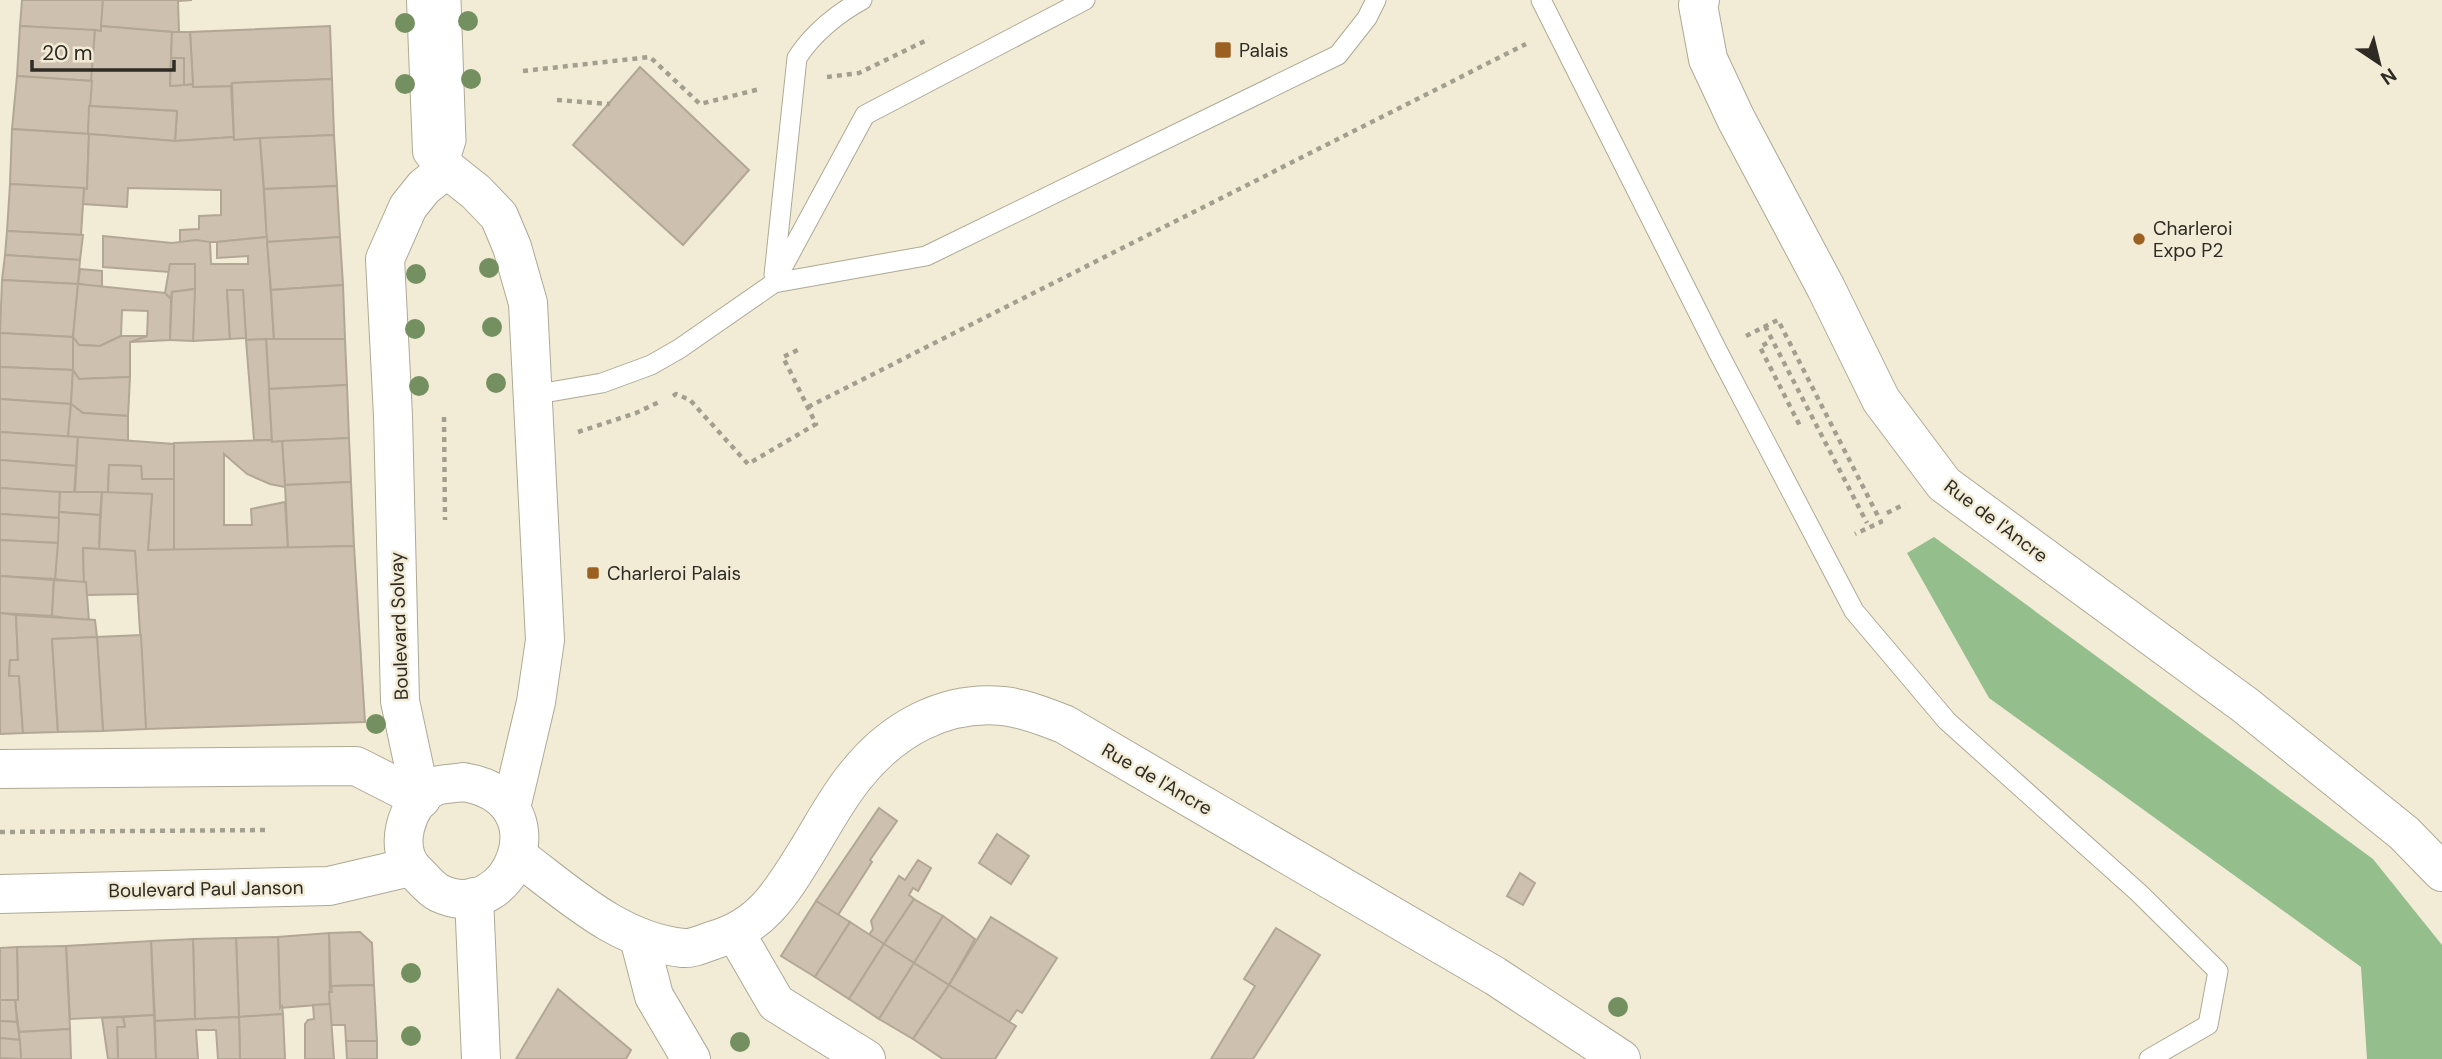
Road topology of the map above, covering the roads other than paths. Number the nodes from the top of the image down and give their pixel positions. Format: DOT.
graph roads {
  1 [pos="426,0"];
  2 [pos="451,0"];
  3 [pos="862,0"];
  4 [pos="1086,0"];
  5 [pos="1376,0"];
  6 [pos="1541,0"];
  7 [pos="1700,0"];
  8 [pos="446,169"];
  9 [pos="774,283"];
  10 [pos="532,395"];
  11 [pos="0,769"];
  12 [pos="421,799"];
  13 [pos="511,808"];
  14 [pos="518,856"];
  15 [pos="410,867"];
  16 [pos="2442,872"];
  17 [pos="0,894"];
  18 [pos="474,897"];
  19 [pos="736,934"];
  20 [pos="639,937"];
  21 [pos="481,1059"];
  22 [pos="691,1059"];
  23 [pos="866,1059"];
  24 [pos="1621,1059"];
  25 [pos="2149,1059"];
  1 -- 8 [label="street"];
  2 -- 8 [label="lane"];
  3 -- 9 [label="lane"];
  4 -- 9 [label="lane"];
  5 -- 9 [label="lane"];
  6 -- 25 [label="lane"];
  7 -- 16 [label="street, Rue de l'Ancre"];
  8 -- 10 [label="street"];
  8 -- 12 [label="street, Boulevard Solvay"];
  9 -- 10 [label="lane"];
  10 -- 13 [label="street"];
  11 -- 12 [label="street"];
  12 -- 13 [label="street"];
  12 -- 15 [label="street"];
  13 -- 14 [label="street"];
  14 -- 18 [label="street"];
  14 -- 20 [label="street"];
  15 -- 17 [label="street, Boulevard Paul Janson"];
  15 -- 18 [label="street"];
  18 -- 21 [label="street"];
  19 -- 20 [label="street"];
  19 -- 23 [label="street"];
  19 -- 24 [label="street, Rue de l'Ancre"];
  20 -- 22 [label="street"];
}
